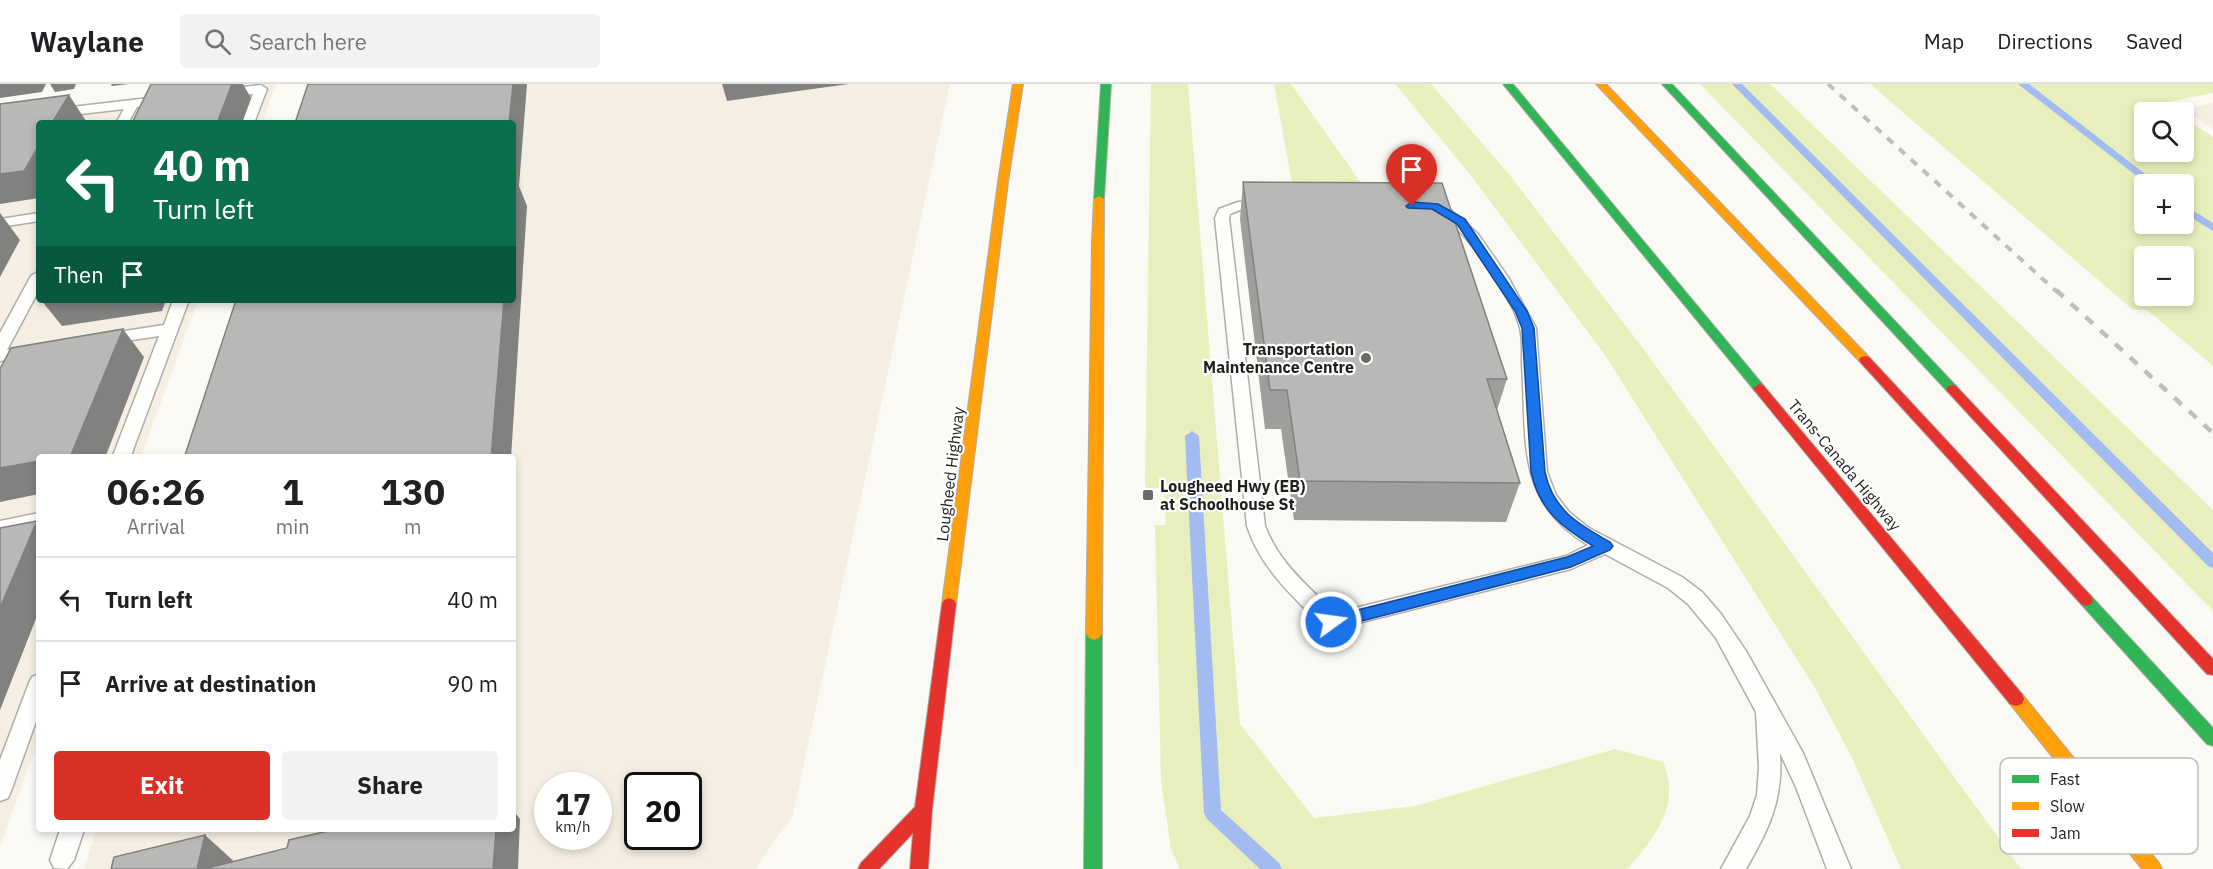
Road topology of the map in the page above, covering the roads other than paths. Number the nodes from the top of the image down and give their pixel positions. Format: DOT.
graph roads {
  1 [pos="1018,84"];
  2 [pos="1107,84"];
  3 [pos="1600,84"];
  4 [pos="1667,84"];
  5 [pos="1510,87"];
  6 [pos="214,94"];
  7 [pos="179,98"];
  8 [pos="133,104"];
  9 [pos="44,115"];
  10 [pos="124,120"];
  11 [pos="249,120"];
  12 [pos="1275,205"];
  13 [pos="1412,206"];
  14 [pos="36,218"];
  15 [pos="0,224"];
  16 [pos="36,282"];
  17 [pos="180,303"];
  18 [pos="170,329"];
  19 [pos="90,342"];
  20 [pos="0,348"];
  21 [pos="45,349"];
  22 [pos="0,356"];
  23 [pos="123,454"];
  24 [pos="36,521"];
  25 [pos="0,528"];
  26 [pos="1605,546"];
  27 [pos="2213,669"];
  28 [pos="36,690"];
  29 [pos="1766,709"];
  30 [pos="2213,740"];
  31 [pos="6,757"];
  32 [pos="2065,758"];
  33 [pos="0,791"];
  34 [pos="923,810"];
  35 [pos="71,832"];
  36 [pos="2142,854"];
  37 [pos="62,860"];
  38 [pos="867,869"];
  39 [pos="919,869"];
  40 [pos="1093,869"];
  41 [pos="1733,869"];
  42 [pos="1839,869"];
  43 [pos="2154,869"];
  1 -- 34 [label="main road, Lougheed Highway"];
  2 -- 40 [label="main road"];
  3 -- 30 [label="main road"];
  4 -- 27 [label="main road"];
  5 -- 32 [label="main road, Trans-Canada Highway"];
  6 -- 11 [label="lane"];
  7 -- 8 [label="lane"];
  8 -- 9 [label="lane"];
  8 -- 10 [label="lane"];
  12 -- 26 [label="lane"];
  13 -- 26 [label="lane"];
  14 -- 15 [label="lane"];
  16 -- 20 [label="lane"];
  17 -- 18 [label="lane"];
  18 -- 19 [label="lane"];
  18 -- 23 [label="lane"];
  21 -- 22 [label="lane"];
  24 -- 25 [label="lane"];
  26 -- 29 [label="lane"];
  28 -- 31 [label="lane"];
  29 -- 41 [label="lane"];
  29 -- 42 [label="lane"];
  31 -- 33 [label="lane"];
  34 -- 38 [label="main road"];
  34 -- 39 [label="main road, Lougheed Highway"];
  35 -- 37 [label="lane"];
  36 -- 43 [label="main road, Trans-Canada Highway"];
}
